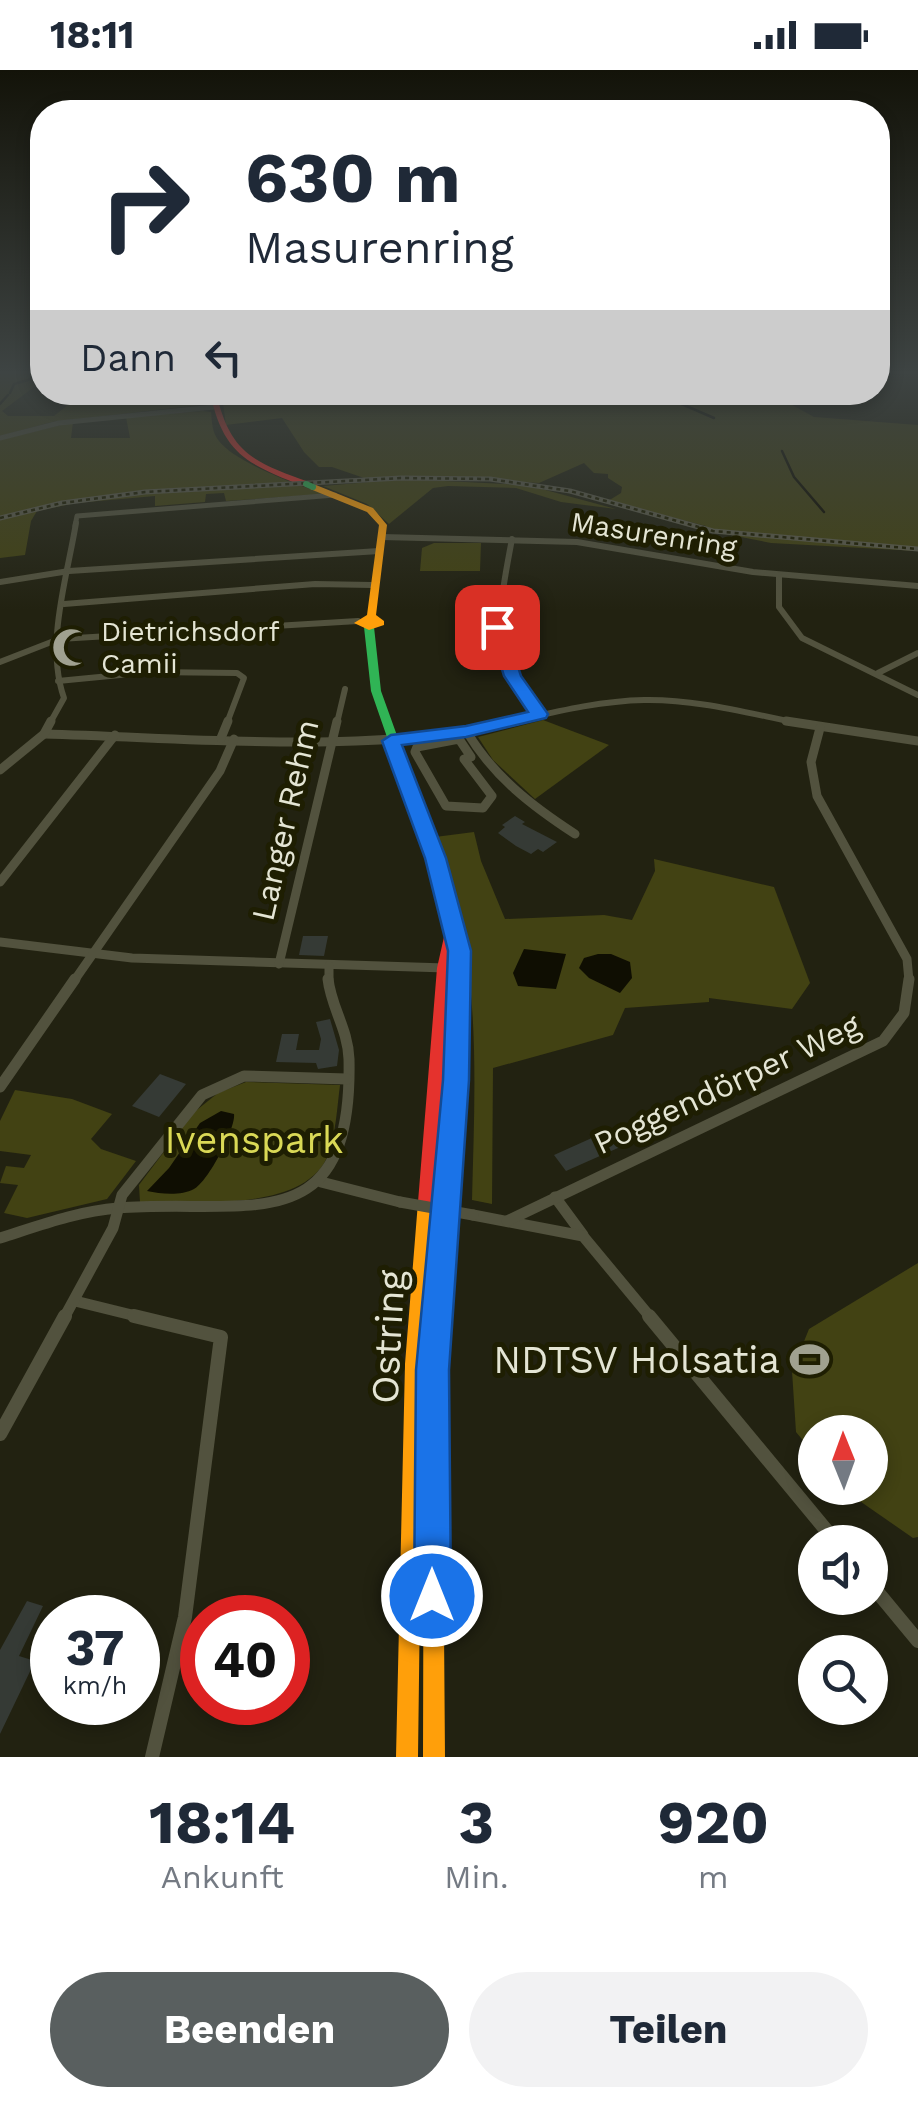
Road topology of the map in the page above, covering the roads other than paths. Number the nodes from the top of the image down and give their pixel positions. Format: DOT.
graph roads {
  1 [pos="240,453"];
  2 [pos="336,495"];
  3 [pos="512,539"];
  4 [pos="380,544"];
  5 [pos="68,571"];
  6 [pos="779,575"];
  7 [pos="0,582"];
  8 [pos="372,584"];
  9 [pos="918,586"];
  10 [pos="64,604"];
  11 [pos="366,622"];
  12 [pos="58,639"];
  13 [pos="918,653"];
  14 [pos="0,662"];
  15 [pos="878,673"];
  16 [pos="104,675"];
  17 [pos="58,682"];
  18 [pos="346,689"];
  19 [pos="918,695"];
  20 [pos="539,714"];
  21 [pos="820,728"];
  22 [pos="466,732"];
  23 [pos="44,734"];
  24 [pos="115,736"];
  25 [pos="222,738"];
  26 [pos="234,739"];
  27 [pos="391,741"];
  28 [pos="918,741"];
  29 [pos="333,742"];
  30 [pos="0,770"];
  31 [pos="446,806"];
  32 [pos="575,834"];
  33 [pos="0,882"];
  34 [pos="453,921"];
  35 [pos="0,942"];
  36 [pos="96,955"];
  37 [pos="279,964"];
  38 [pos="330,966"];
  39 [pos="444,968"];
  40 [pos="460,968"];
  41 [pos="915,985"];
  42 [pos="347,1078"];
  43 [pos="0,1087"];
  44 [pos="321,1182"];
  45 [pos="555,1197"];
  46 [pos="118,1208"];
  47 [pos="507,1221"];
  48 [pos="583,1236"];
  49 [pos="0,1238"];
  50 [pos="74,1301"];
  51 [pos="1,1430"];
  52 [pos="822,1525"];
  53 [pos="888,1605"];
  54 [pos="918,1642"];
  55 [pos="152,1757"];
  56 [pos="407,1757"];
  57 [pos="434,1757"];
  1 -- 2 [label="street"];
  2 -- 4 [label="street"];
  2 -- 5 [label="street"];
  3 -- 4 [label="street, Masurenring"];
  3 -- 6 [label="street, Masurenring"];
  3 -- 20 [label="street"];
  4 -- 5 [label="street"];
  4 -- 8 [label="street"];
  5 -- 7 [label="street"];
  5 -- 10 [label="street"];
  6 -- 9 [label="street, Masurenring"];
  6 -- 15 [label="street"];
  8 -- 10 [label="street"];
  8 -- 11 [label="street"];
  10 -- 12 [label="street"];
  11 -- 12 [label="street"];
  11 -- 27 [label="street"];
  12 -- 14 [label="street"];
  12 -- 17 [label="street"];
  13 -- 15 [label="street"];
  15 -- 19 [label="street"];
  16 -- 17 [label="street"];
  16 -- 25 [label="street"];
  17 -- 23 [label="street"];
  18 -- 29 [label="street, Langer Rehm"];
  20 -- 21 [label="street"];
  20 -- 22 [label="street"];
  21 -- 28 [label="street"];
  21 -- 41 [label="street, Poggendörper Weg"];
  22 -- 27 [label="street"];
  22 -- 32 [label="street"];
  23 -- 24 [label="street"];
  23 -- 30 [label="street"];
  24 -- 25 [label="street"];
  24 -- 33 [label="street"];
  25 -- 26 [label="street"];
  26 -- 29 [label="street"];
  26 -- 36 [label="street"];
  27 -- 29 [label="street"];
  27 -- 34 [label="street, Ostring"];
  29 -- 37 [label="street, Langer Rehm"];
  31 -- 31 [label="street"];
  34 -- 39 [label="street, Ostring"];
  34 -- 40 [label="street, Ostring"];
  35 -- 36 [label="street"];
  36 -- 37 [label="street"];
  36 -- 43 [label="street"];
  37 -- 38 [label="street"];
  38 -- 39 [label="street"];
  38 -- 42 [label="street"];
  39 -- 40 [label="street"];
  39 -- 56 [label="street, Ostring"];
  40 -- 57 [label="street, Ostring"];
  41 -- 45 [label="street, Poggendörper Weg"];
  42 -- 44 [label="street"];
  42 -- 46 [label="street"];
  44 -- 46 [label="street"];
  44 -- 47 [label="street, bridge"];
  45 -- 47 [label="street, Poggendörper Weg"];
  45 -- 48 [label="street"];
  46 -- 49 [label="street"];
  46 -- 50 [label="street"];
  47 -- 48 [label="street"];
  48 -- 52 [label="street"];
  50 -- 51 [label="street"];
  50 -- 55 [label="street"];
  53 -- 54 [label="street"];
}
